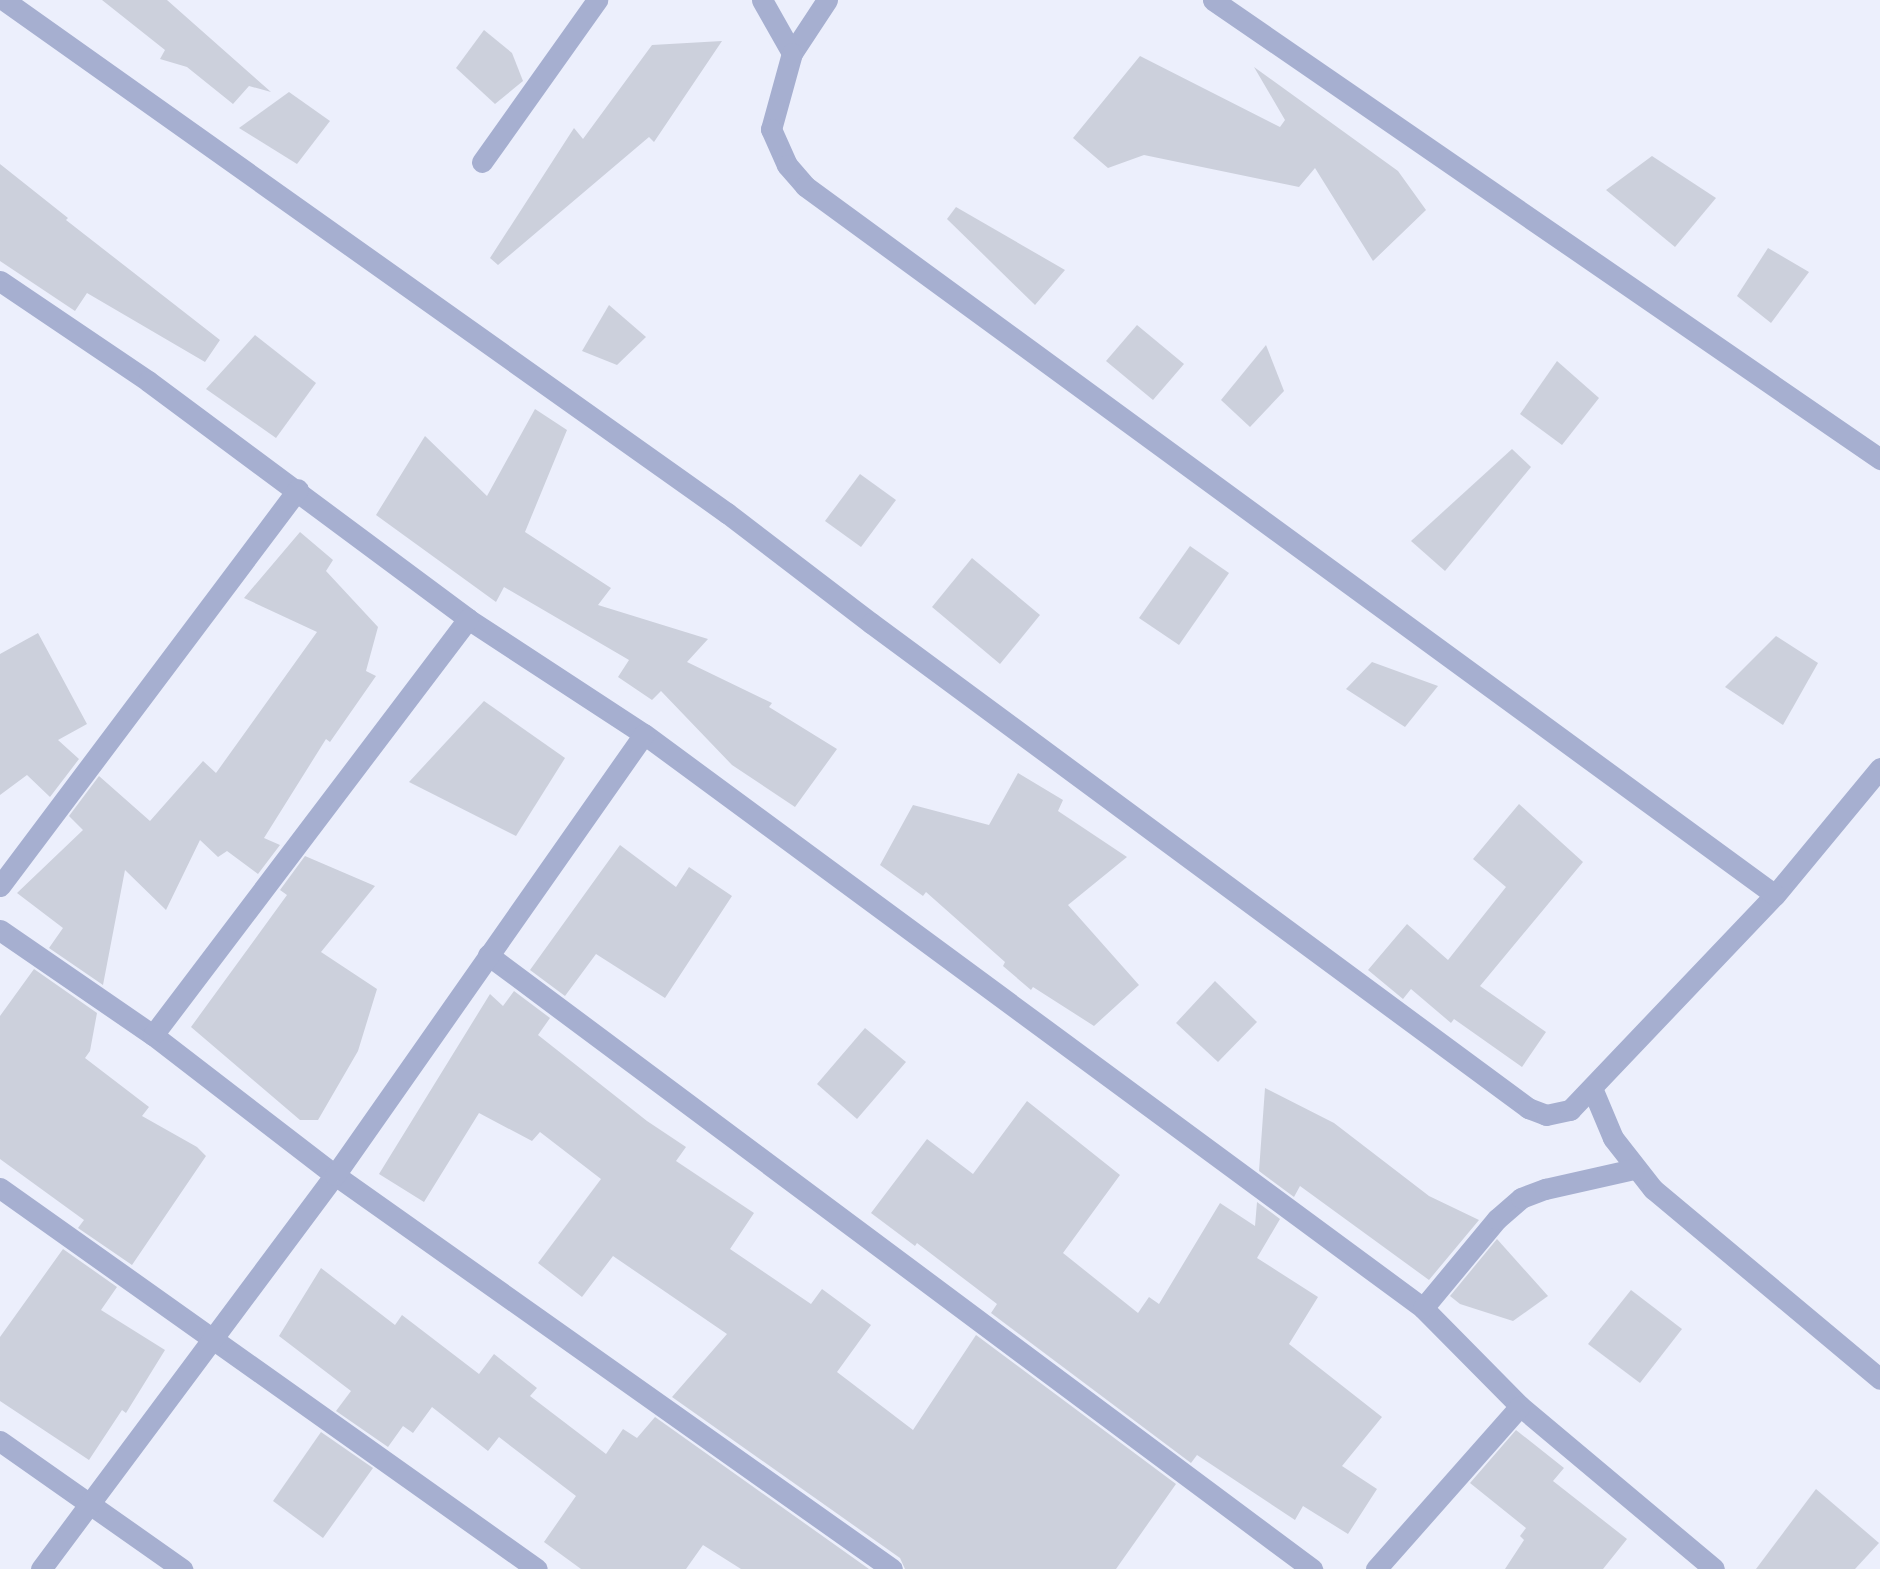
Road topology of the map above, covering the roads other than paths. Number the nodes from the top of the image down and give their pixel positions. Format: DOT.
graph roads {
  1 [pos="4,0"];
  2 [pos="597,0"];
  3 [pos="762,0"];
  4 [pos="827,0"];
  5 [pos="1213,0"];
  6 [pos="28,7"];
  7 [pos="792,52"];
  8 [pos="482,162"];
  9 [pos="0,281"];
  10 [pos="1880,459"];
  11 [pos="298,489"];
  12 [pos="468,619"];
  13 [pos="644,734"];
  14 [pos="1880,768"];
  15 [pos="0,886"];
  16 [pos="1775,895"];
  17 [pos="0,930"];
  18 [pos="488,955"];
  19 [pos="153,1035"];
  20 [pos="1591,1088"];
  21 [pos="1634,1168"];
  22 [pos="335,1175"];
  23 [pos="0,1188"];
  24 [pos="1423,1308"];
  25 [pos="214,1338"];
  26 [pos="1880,1379"];
  27 [pos="1520,1406"];
  28 [pos="0,1441"];
  29 [pos="91,1505"];
  30 [pos="41,1569"];
  31 [pos="182,1569"];
  32 [pos="537,1569"];
  33 [pos="892,1569"];
  34 [pos="1312,1569"];
  35 [pos="1376,1569"];
  36 [pos="1714,1569"];
  1 -- 6 [label="street"];
  2 -- 8 [label="street"];
  3 -- 7 [label="street"];
  4 -- 7 [label="street"];
  5 -- 10 [label="street"];
  6 -- 20 [label="street"];
  7 -- 16 [label="street"];
  9 -- 11 [label="street"];
  11 -- 12 [label="street"];
  11 -- 15 [label="street"];
  12 -- 13 [label="street"];
  12 -- 19 [label="street"];
  13 -- 18 [label="street"];
  13 -- 24 [label="street"];
  14 -- 16 [label="street"];
  16 -- 20 [label="street"];
  17 -- 19 [label="street"];
  18 -- 22 [label="street"];
  18 -- 34 [label="street"];
  19 -- 22 [label="street"];
  20 -- 21 [label="street"];
  21 -- 24 [label="street"];
  21 -- 26 [label="street"];
  22 -- 25 [label="street"];
  22 -- 33 [label="street"];
  23 -- 25 [label="street"];
  24 -- 27 [label="street"];
  25 -- 29 [label="street"];
  25 -- 32 [label="street"];
  27 -- 35 [label="street"];
  27 -- 36 [label="street"];
  28 -- 29 [label="street"];
  29 -- 30 [label="street"];
  29 -- 31 [label="street"];
}
